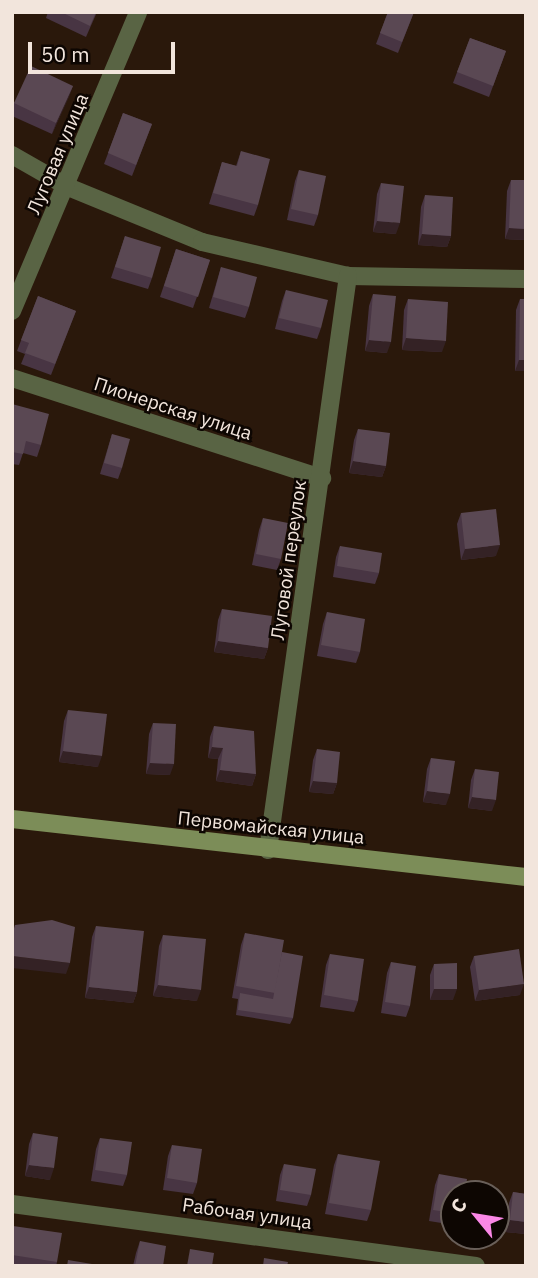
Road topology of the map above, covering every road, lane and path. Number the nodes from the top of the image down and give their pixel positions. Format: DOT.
graph roads {
  1 [pos="138,12"];
  2 [pos="12,155"];
  3 [pos="68,187"];
  4 [pos="348,276"];
  5 [pos="526,279"];
  6 [pos="12,311"];
  7 [pos="12,378"];
  8 [pos="322,478"];
  9 [pos="12,819"];
  10 [pos="268,850"];
  11 [pos="526,877"];
  12 [pos="12,1204"];
  13 [pos="476,1266"];
  1 -- 3 [label="street, Луговая улица"];
  2 -- 3 [label="street"];
  3 -- 4 [label="street"];
  3 -- 6 [label="street, Луговая улица"];
  4 -- 5 [label="street"];
  4 -- 8 [label="street, Луговой переулок"];
  7 -- 8 [label="street, Пионерская улица"];
  8 -- 10 [label="street, Луговой переулок"];
  9 -- 10 [label="main road, Первомайская улица"];
  10 -- 11 [label="main road, Первомайская улица"];
  12 -- 13 [label="street, Рабочая улица"];
}
